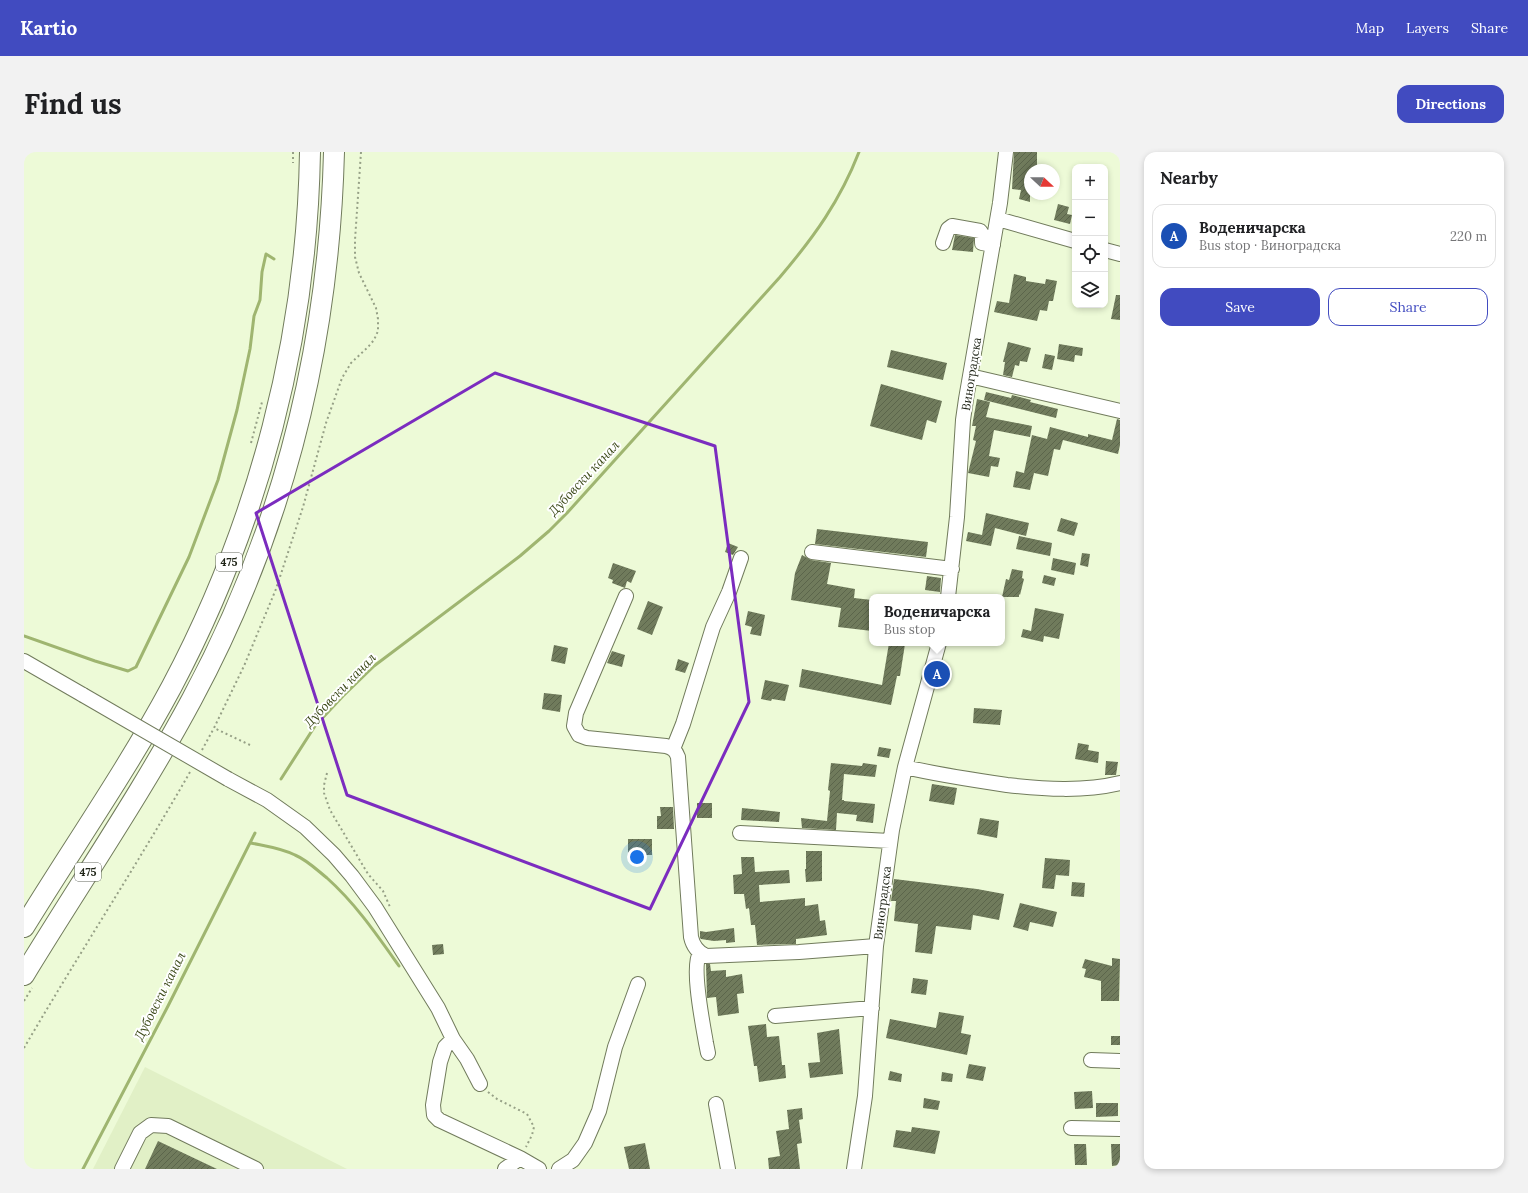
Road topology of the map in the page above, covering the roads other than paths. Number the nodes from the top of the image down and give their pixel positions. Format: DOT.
graph roads {
  1 [pos="310,152"];
  2 [pos="334,152"];
  3 [pos="1006,152"];
  4 [pos="998,219"];
  5 [pos="1072,240"];
  6 [pos="943,243"];
  7 [pos="993,245"];
  8 [pos="1108,251"];
  9 [pos="1120,254"];
  10 [pos="970,376"];
  11 [pos="1120,411"];
  12 [pos="812,552"];
  13 [pos="741,558"];
  14 [pos="952,569"];
  15 [pos="948,594"];
  16 [pos="626,596"];
  17 [pos="938,646"];
  18 [pos="24,661"];
  19 [pos="673,749"];
  20 [pos="905,767"];
  21 [pos="1120,784"];
  22 [pos="740,833"];
  23 [pos="890,841"];
  24 [pos="24,927"];
  25 [pos="876,946"];
  26 [pos="700,953"];
  27 [pos="24,975"];
  28 [pos="638,984"];
  29 [pos="872,1008"];
  30 [pos="775,1016"];
  31 [pos="452,1040"];
  32 [pos="708,1053"];
  33 [pos="1091,1060"];
  34 [pos="1120,1061"];
  35 [pos="480,1084"];
  36 [pos="716,1104"];
  37 [pos="1071,1128"];
  38 [pos="1120,1129"];
  39 [pos="520,1158"];
  40 [pos="122,1169"];
  41 [pos="256,1169"];
  42 [pos="505,1169"];
  43 [pos="539,1169"];
  44 [pos="559,1169"];
  45 [pos="728,1169"];
  46 [pos="854,1169"];
  1 -- 24 [label="highway, 475"];
  2 -- 27 [label="highway, 475"];
  3 -- 4 [label="street, Виноградска"];
  4 -- 5 [label="street"];
  4 -- 7 [label="street, Виноградска"];
  6 -- 7 [label="street"];
  7 -- 10 [label="street, Виноградска"];
  8 -- 9 [label="street"];
  10 -- 11 [label="street"];
  10 -- 14 [label="street, Виноградска"];
  12 -- 14 [label="street"];
  13 -- 19 [label="street"];
  14 -- 15 [label="street, Виноградска"];
  16 -- 19 [label="street"];
  17 -- 20 [label="street, Виноградска"];
  18 -- 31 [label="street, bridge"];
  19 -- 26 [label="street"];
  20 -- 21 [label="street"];
  20 -- 23 [label="street, Виноградска"];
  22 -- 23 [label="street"];
  23 -- 25 [label="street, Виноградска"];
  25 -- 26 [label="street"];
  25 -- 29 [label="street, Виноградска"];
  26 -- 32 [label="street"];
  28 -- 44 [label="street"];
  29 -- 30 [label="street"];
  29 -- 46 [label="street, Виноградска"];
  31 -- 35 [label="street"];
  31 -- 39 [label="street"];
  33 -- 34 [label="street"];
  36 -- 45 [label="street"];
  37 -- 38 [label="street"];
  39 -- 42 [label="street"];
  39 -- 43 [label="street"];
  40 -- 41 [label="street"];
}
